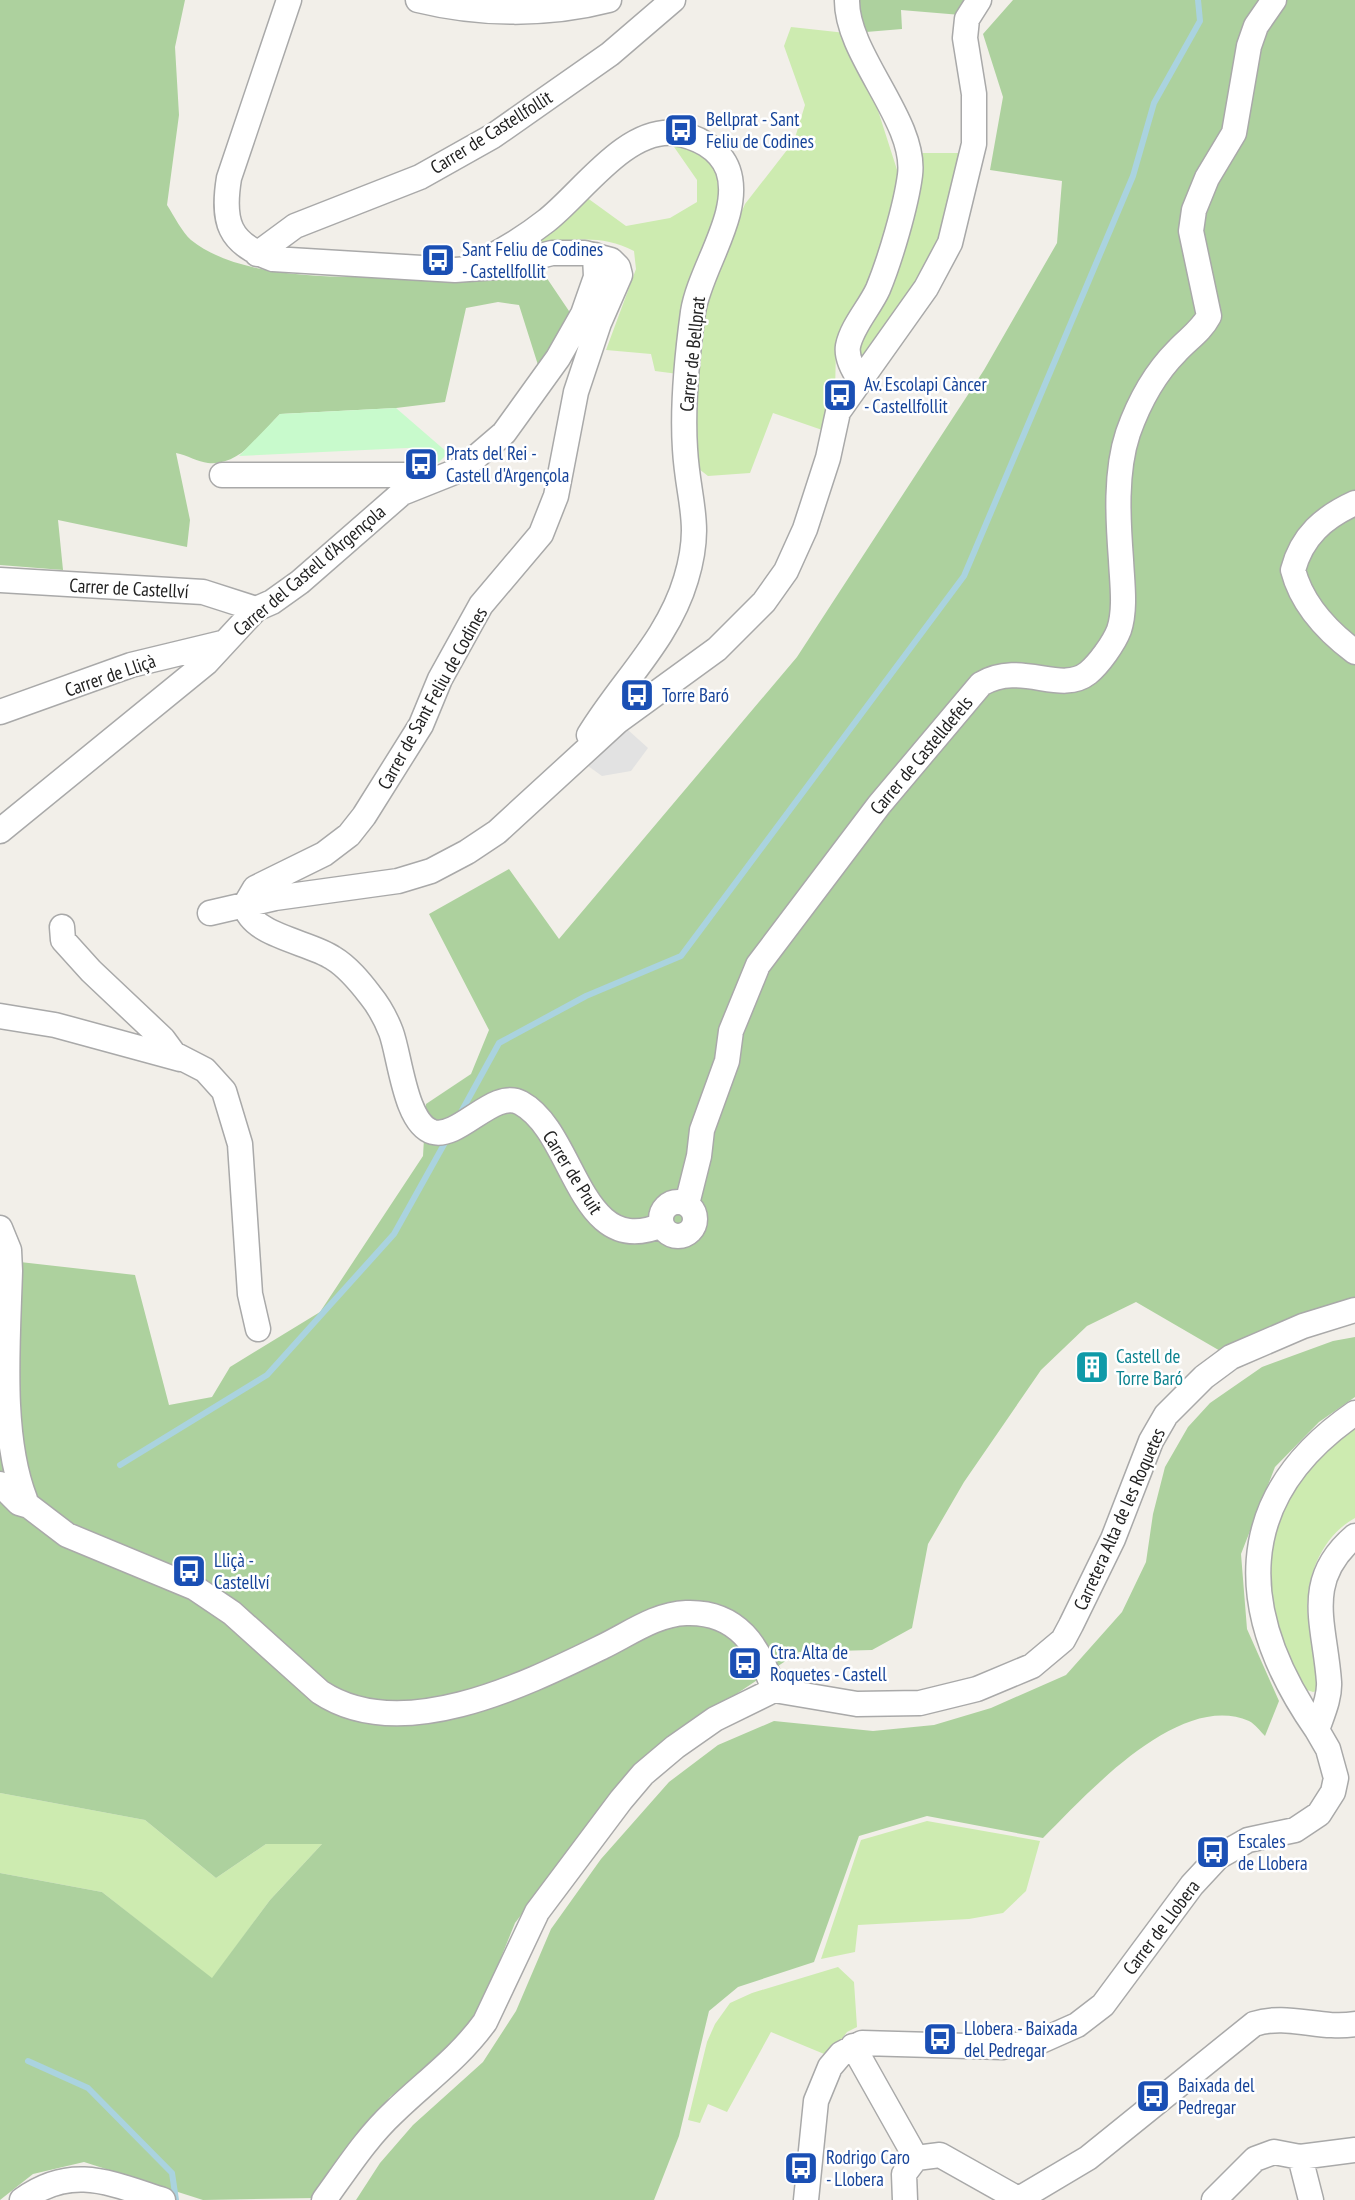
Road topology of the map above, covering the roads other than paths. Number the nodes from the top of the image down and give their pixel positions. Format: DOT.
graph roads {
  1 [pos="289,0"];
  2 [pos="609,0"];
  3 [pos="673,0"];
  4 [pos="847,0"];
  5 [pos="979,0"];
  6 [pos="1274,0"];
  7 [pos="435,1"];
  8 [pos="257,254"];
  9 [pos="595,255"];
  10 [pos="455,270"];
  11 [pos="860,380"];
  12 [pos="462,470"];
  13 [pos="222,475"];
  14 [pos="1355,503"];
  15 [pos="0,580"];
  16 [pos="256,609"];
  17 [pos="222,643"];
  18 [pos="1355,652"];
  19 [pos="0,712"];
  20 [pos="577,757"];
  21 [pos="0,831"];
  22 [pos="245,905"];
  23 [pos="209,913"];
  24 [pos="62,927"];
  25 [pos="0,1016"];
  26 [pos="184,1060"];
  27 [pos="662,1224"];
  28 [pos="0,1228"];
  29 [pos="1355,1310"];
  30 [pos="258,1329"];
  31 [pos="1355,1413"];
  32 [pos="0,1484"];
  33 [pos="29,1506"];
  34 [pos="1355,1536"];
  35 [pos="774,1690"];
  36 [pos="1328,1694"];
  37 [pos="1296,1698"];
  38 [pos="1317,1730"];
  39 [pos="1355,2024"];
  40 [pos="853,2046"];
  41 [pos="1355,2150"];
  42 [pos="1300,2157"];
  43 [pos="916,2158"];
  44 [pos="1020,2199"];
  45 [pos="23,2200"];
  46 [pos="163,2200"];
  47 [pos="324,2200"];
  48 [pos="806,2200"];
  49 [pos="905,2200"];
  50 [pos="1214,2200"];
  51 [pos="1311,2200"];
  1 -- 8 [label="street"];
  2 -- 7 [label="street"];
  3 -- 8 [label="street, Carrer de Castellfollit"];
  4 -- 11 [label="street"];
  5 -- 11 [label="street"];
  6 -- 27 [label="street, Carrer de Castelldefels"];
  8 -- 10 [label="street"];
  9 -- 10 [label="street"];
  9 -- 12 [label="street, Carrer del Castell d'Argençola"];
  9 -- 22 [label="street, Carrer de Sant Feliu de Codines"];
  10 -- 20 [label="street, Carrer de Bellprat"];
  11 -- 20 [label="street"];
  12 -- 13 [label="street"];
  12 -- 16 [label="street, Carrer del Castell d'Argençola"];
  14 -- 18 [label="street"];
  15 -- 16 [label="street, Carrer de Castellví"];
  16 -- 17 [label="street, Carrer del Castell d'Argençola"];
  17 -- 19 [label="street, Carrer de Lliçà"];
  17 -- 21 [label="street, Carrer del Castell d'Argençola"];
  20 -- 22 [label="street"];
  22 -- 23 [label="street"];
  22 -- 27 [label="street, Carrer de Pruit"];
  24 -- 26 [label="street"];
  25 -- 26 [label="street"];
  26 -- 30 [label="street"];
  28 -- 33 [label="street"];
  29 -- 35 [label="street, Carretera Alta de les Roquetes"];
  31 -- 37 [label="street, Carrer de Llobera"];
  32 -- 33 [label="street"];
  33 -- 35 [label="street"];
  34 -- 36 [label="street"];
  35 -- 47 [label="street"];
  36 -- 37 [label="street"];
  36 -- 38 [label="street"];
  37 -- 38 [label="street, Carrer de Llobera"];
  38 -- 40 [label="street, Carrer de Llobera"];
  39 -- 44 [label="street"];
  40 -- 43 [label="street"];
  40 -- 48 [label="street"];
  41 -- 42 [label="street"];
  42 -- 50 [label="street"];
  42 -- 51 [label="street"];
  43 -- 44 [label="street"];
  43 -- 49 [label="street"];
  45 -- 46 [label="street"];
}
